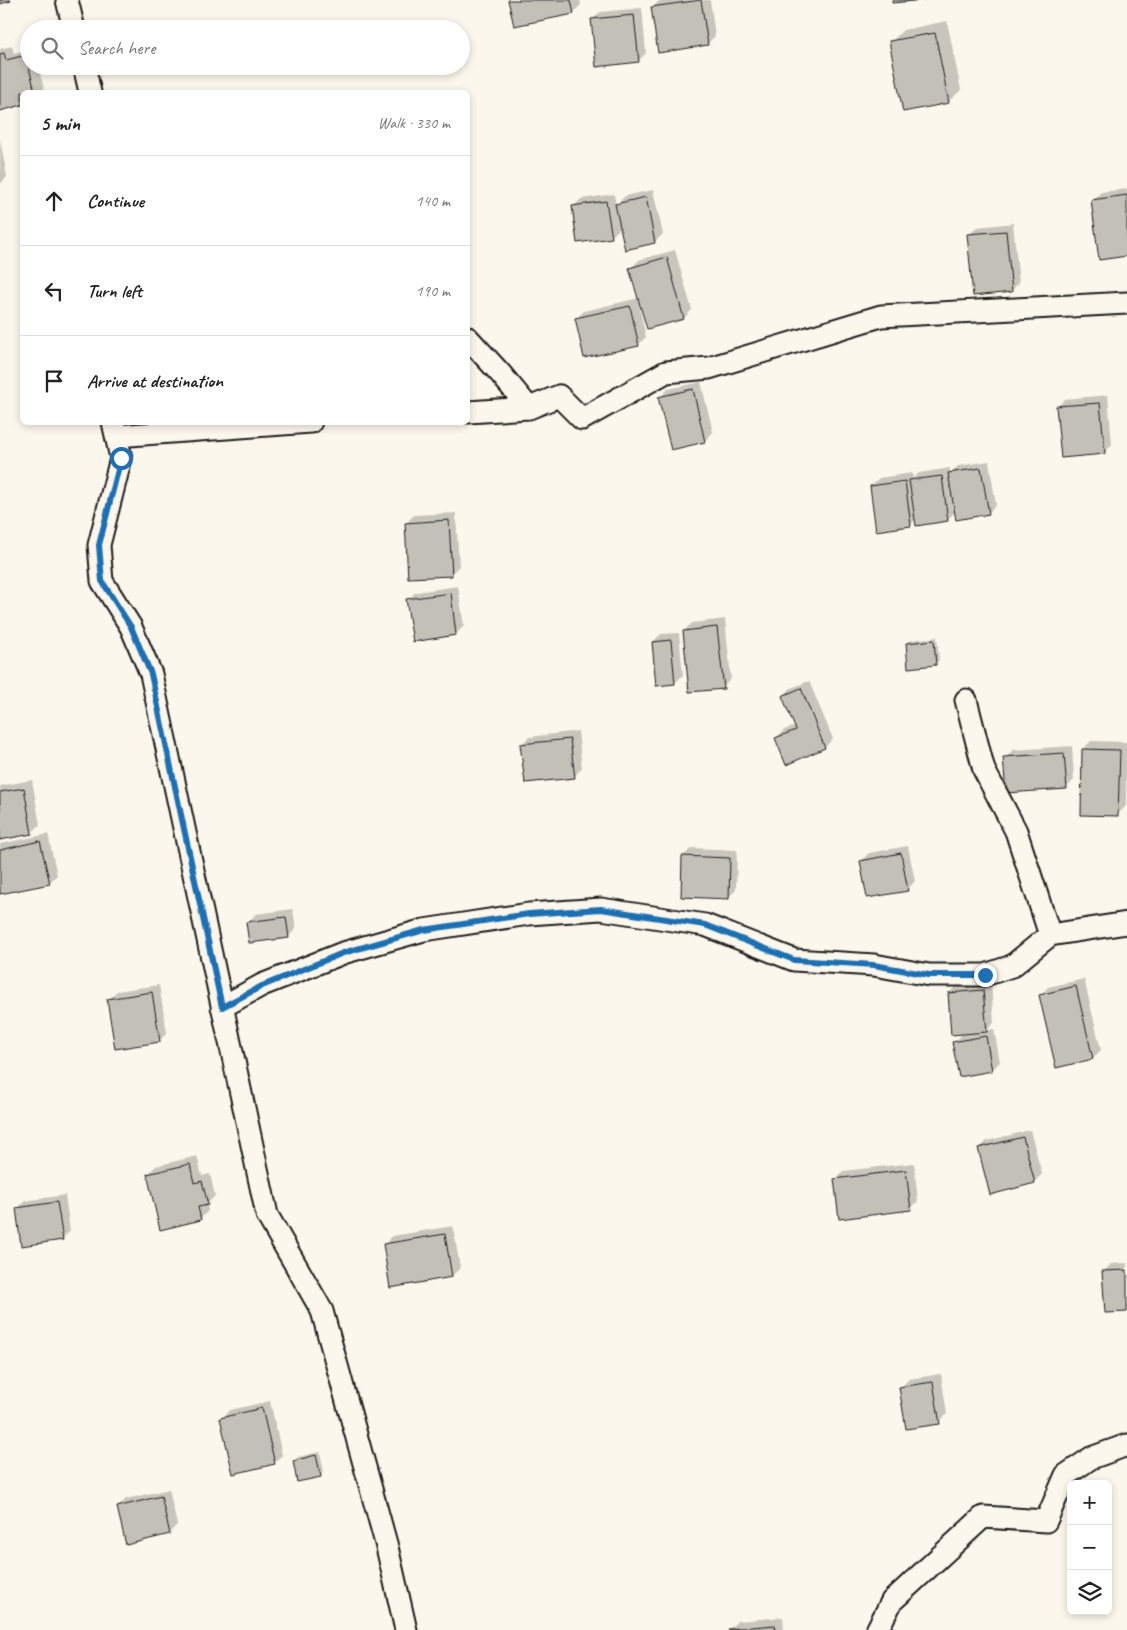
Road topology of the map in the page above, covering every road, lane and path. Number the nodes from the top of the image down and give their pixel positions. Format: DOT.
graph roads {
  1 [pos="67,0"];
  2 [pos="72,20"];
  3 [pos="86,75"];
  4 [pos="90,90"];
  5 [pos="1127,303"];
  6 [pos="470,340"];
  7 [pos="528,408"];
  8 [pos="470,412"];
  9 [pos="227,425"];
  10 [pos="115,429"];
  11 [pos="966,700"];
  12 [pos="1127,923"];
  13 [pos="1050,935"];
  14 [pos="222,1007"];
  15 [pos="1127,1445"];
  16 [pos="406,1630"];
  17 [pos="876,1630"];
  1 -- 2 [label="street"];
  3 -- 4 [label="street"];
  5 -- 7 [label="street"];
  6 -- 7 [label="street"];
  7 -- 8 [label="street"];
  9 -- 10 [label="street"];
  10 -- 14 [label="street"];
  11 -- 13 [label="street"];
  12 -- 13 [label="street"];
  13 -- 14 [label="street"];
  14 -- 16 [label="street"];
  15 -- 17 [label="street"];
}
